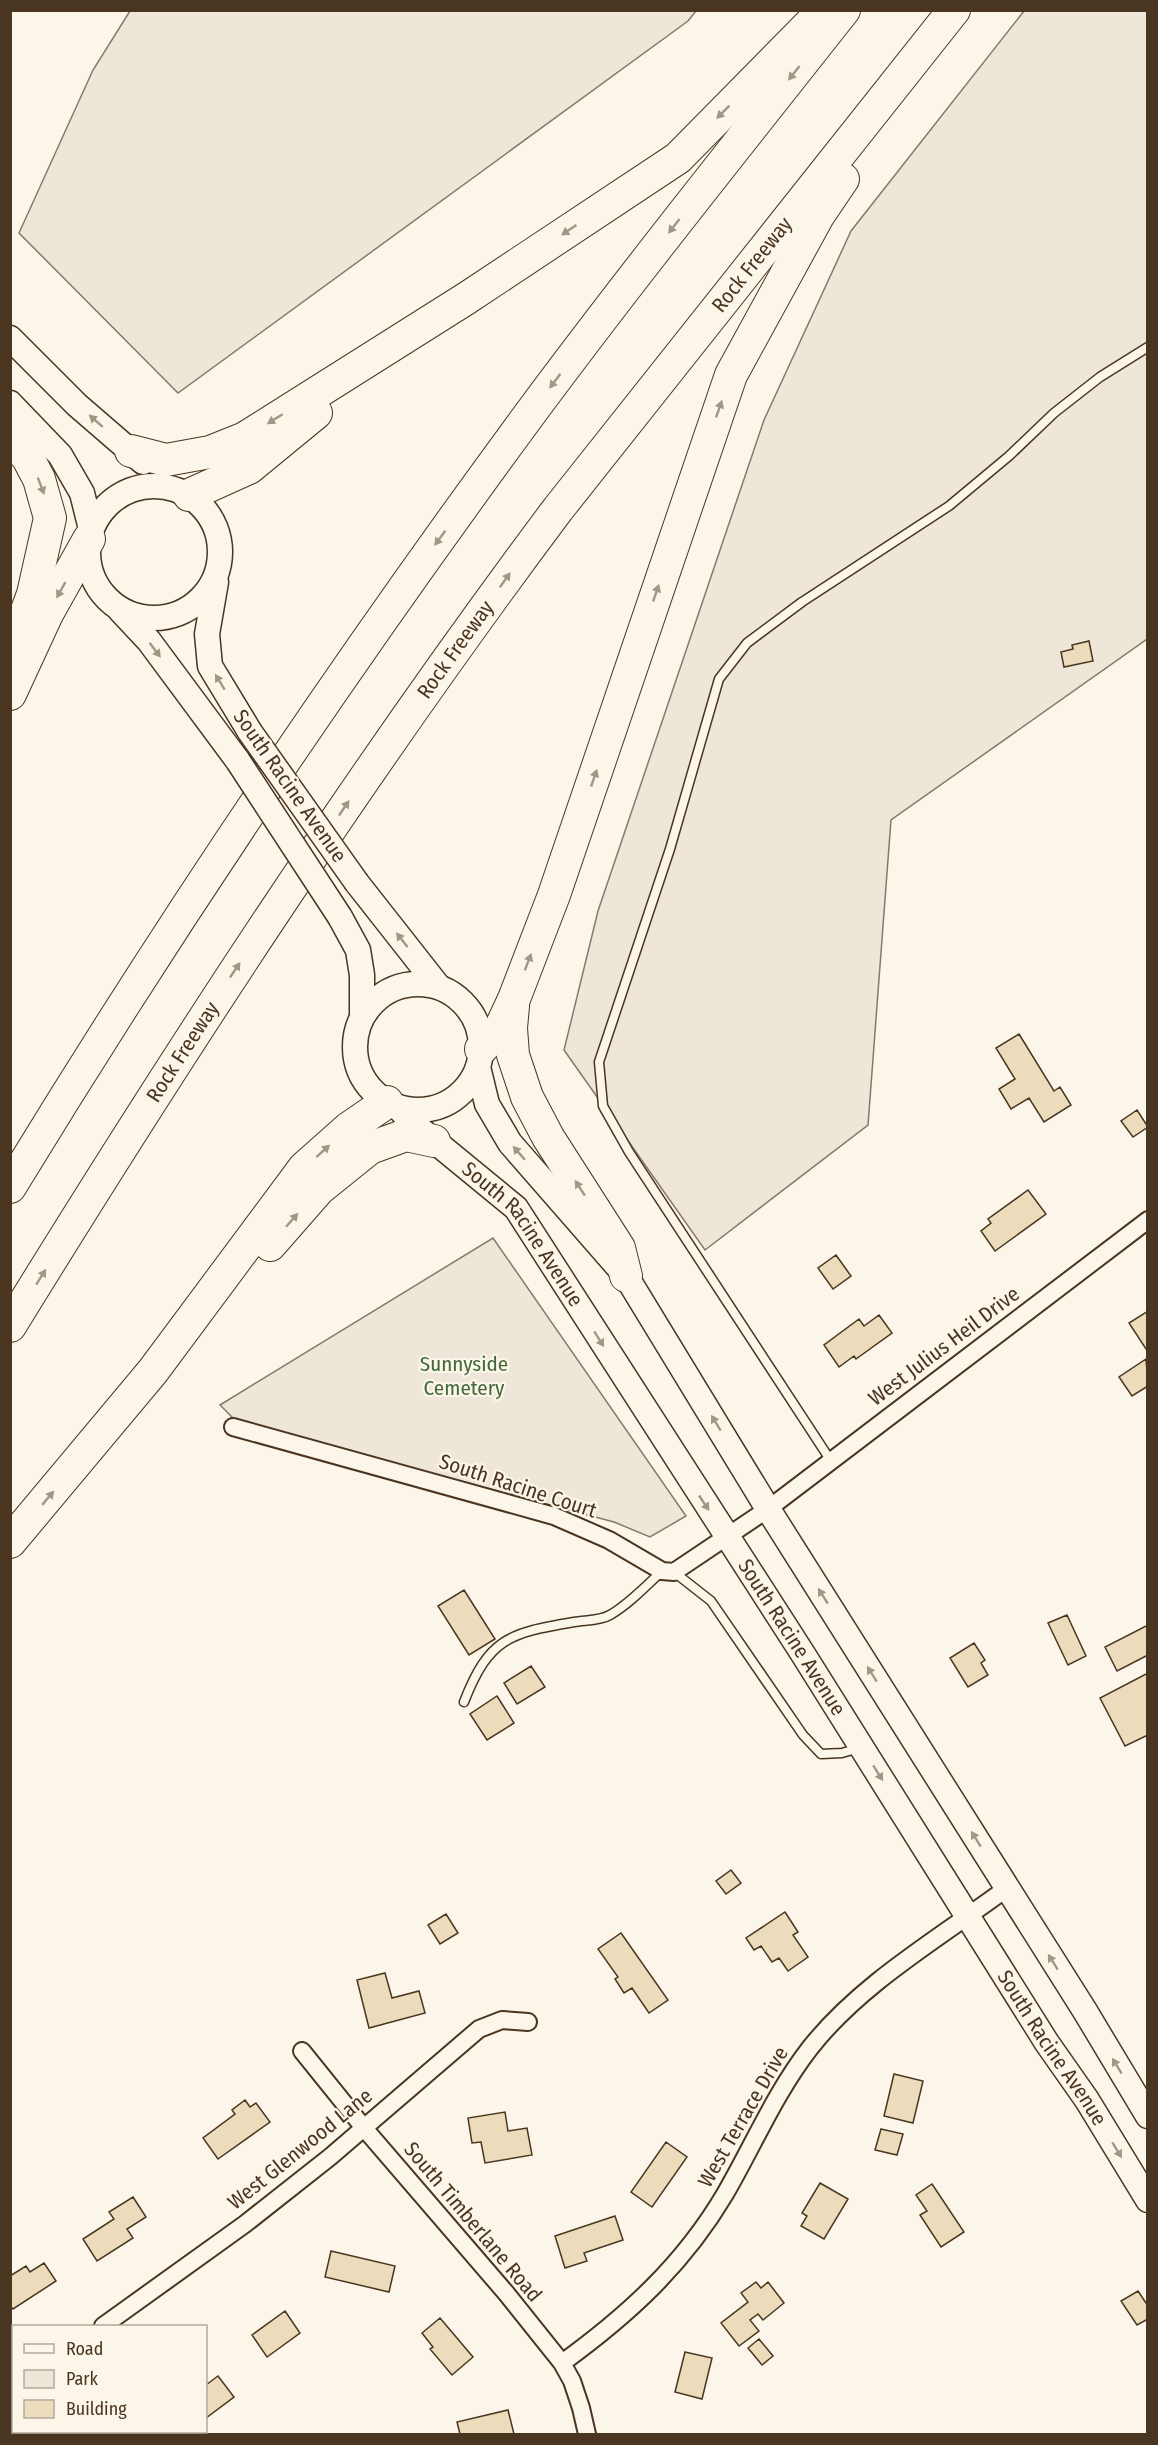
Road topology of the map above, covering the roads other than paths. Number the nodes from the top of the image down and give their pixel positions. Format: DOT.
graph roads {
  1 [pos="823,10"];
  2 [pos="844,10"];
  3 [pos="954,10"];
  4 [pos="958,10"];
  5 [pos="467,298"];
  6 [pos="10,338"];
  7 [pos="1148,347"];
  8 [pos="10,403"];
  9 [pos="10,437"];
  10 [pos="131,451"];
  11 [pos="180,491"];
  12 [pos="90,534"];
  13 [pos="220,562"];
  14 [pos="116,606"];
  15 [pos="10,656"];
  16 [pos="10,694"];
  17 [pos="438,986"];
  18 [pos="514,999"];
  19 [pos="362,1015"];
  20 [pos="480,1058"];
  21 [pos="393,1105"];
  22 [pos="434,1141"];
  23 [pos="10,1187"];
  24 [pos="1148,1220"];
  25 [pos="627,1276"];
  26 [pos="10,1326"];
  27 [pos="153,1371"];
  28 [pos="233,1427"];
  29 [pos="831,1461"];
  30 [pos="768,1509"];
  31 [pos="727,1537"];
  32 [pos="10,1542"];
  33 [pos="668,1571"];
  34 [pos="464,1702"];
  35 [pos="862,1748"];
  36 [pos="1007,1888"];
  37 [pos="968,1917"];
  38 [pos="528,2022"];
  39 [pos="302,2051"];
  40 [pos="1148,2116"];
  41 [pos="364,2128"];
  42 [pos="1148,2200"];
  43 [pos="104,2325"];
  44 [pos="562,2363"];
  45 [pos="587,2434"];
  1 -- 5 [label="highway, one-way"];
  2 -- 23 [label="highway, one-way"];
  26 -- 3 [label="highway, Rock Freeway, one-way"];
  18 -- 4 [label="highway, one-way"];
  5 -- 10 [label="highway, one-way"];
  5 -- 11 [label="highway"];
  10 -- 6 [label="main road, one-way"];
  7 -- 29 [label="lane"];
  8 -- 12 [label="main road"];
  9 -- 15 [label="highway, one-way"];
  10 -- 11 [label="main road"];
  11 -- 12 [label="main road"];
  11 -- 13 [label="main road"];
  12 -- 14 [label="main road"];
  12 -- 16 [label="highway, one-way"];
  13 -- 14 [label="main road"];
  17 -- 13 [label="main road, South Racine Avenue, one-way, bridge"];
  14 -- 19 [label="main road, South Racine Avenue, one-way, bridge"];
  17 -- 19 [label="main road"];
  17 -- 20 [label="main road"];
  18 -- 20 [label="highway"];
  25 -- 18 [label="highway, one-way"];
  19 -- 21 [label="main road"];
  20 -- 21 [label="main road"];
  25 -- 20 [label="main road, South Racine Avenue, one-way"];
  21 -- 22 [label="main road, South Racine Avenue"];
  27 -- 21 [label="highway, one-way"];
  27 -- 22 [label="highway, one-way"];
  22 -- 31 [label="main road, South Racine Avenue, one-way"];
  24 -- 29 [label="street, West Julius Heil Drive"];
  30 -- 25 [label="main road, South Racine Avenue, one-way"];
  32 -- 27 [label="highway, one-way"];
  28 -- 33 [label="street, South Racine Court"];
  29 -- 30 [label="street, West Julius Heil Drive"];
  30 -- 31 [label="street"];
  36 -- 30 [label="main road, South Racine Avenue, one-way"];
  31 -- 33 [label="street"];
  31 -- 35 [label="main road, South Racine Avenue"];
  33 -- 34 [label="lane"];
  33 -- 35 [label="lane"];
  35 -- 37 [label="main road, South Racine Avenue, one-way"];
  36 -- 37 [label="street, West Terrace Drive"];
  40 -- 36 [label="main road, South Racine Avenue, one-way"];
  37 -- 42 [label="main road, South Racine Avenue, one-way"];
  37 -- 44 [label="street, West Terrace Drive"];
  38 -- 41 [label="street, West Glenwood Lane"];
  39 -- 41 [label="street, South Timberlane Road"];
  41 -- 43 [label="street, West Glenwood Lane"];
  41 -- 44 [label="street, South Timberlane Road"];
  44 -- 45 [label="street, South Timberlane Road"];
}
